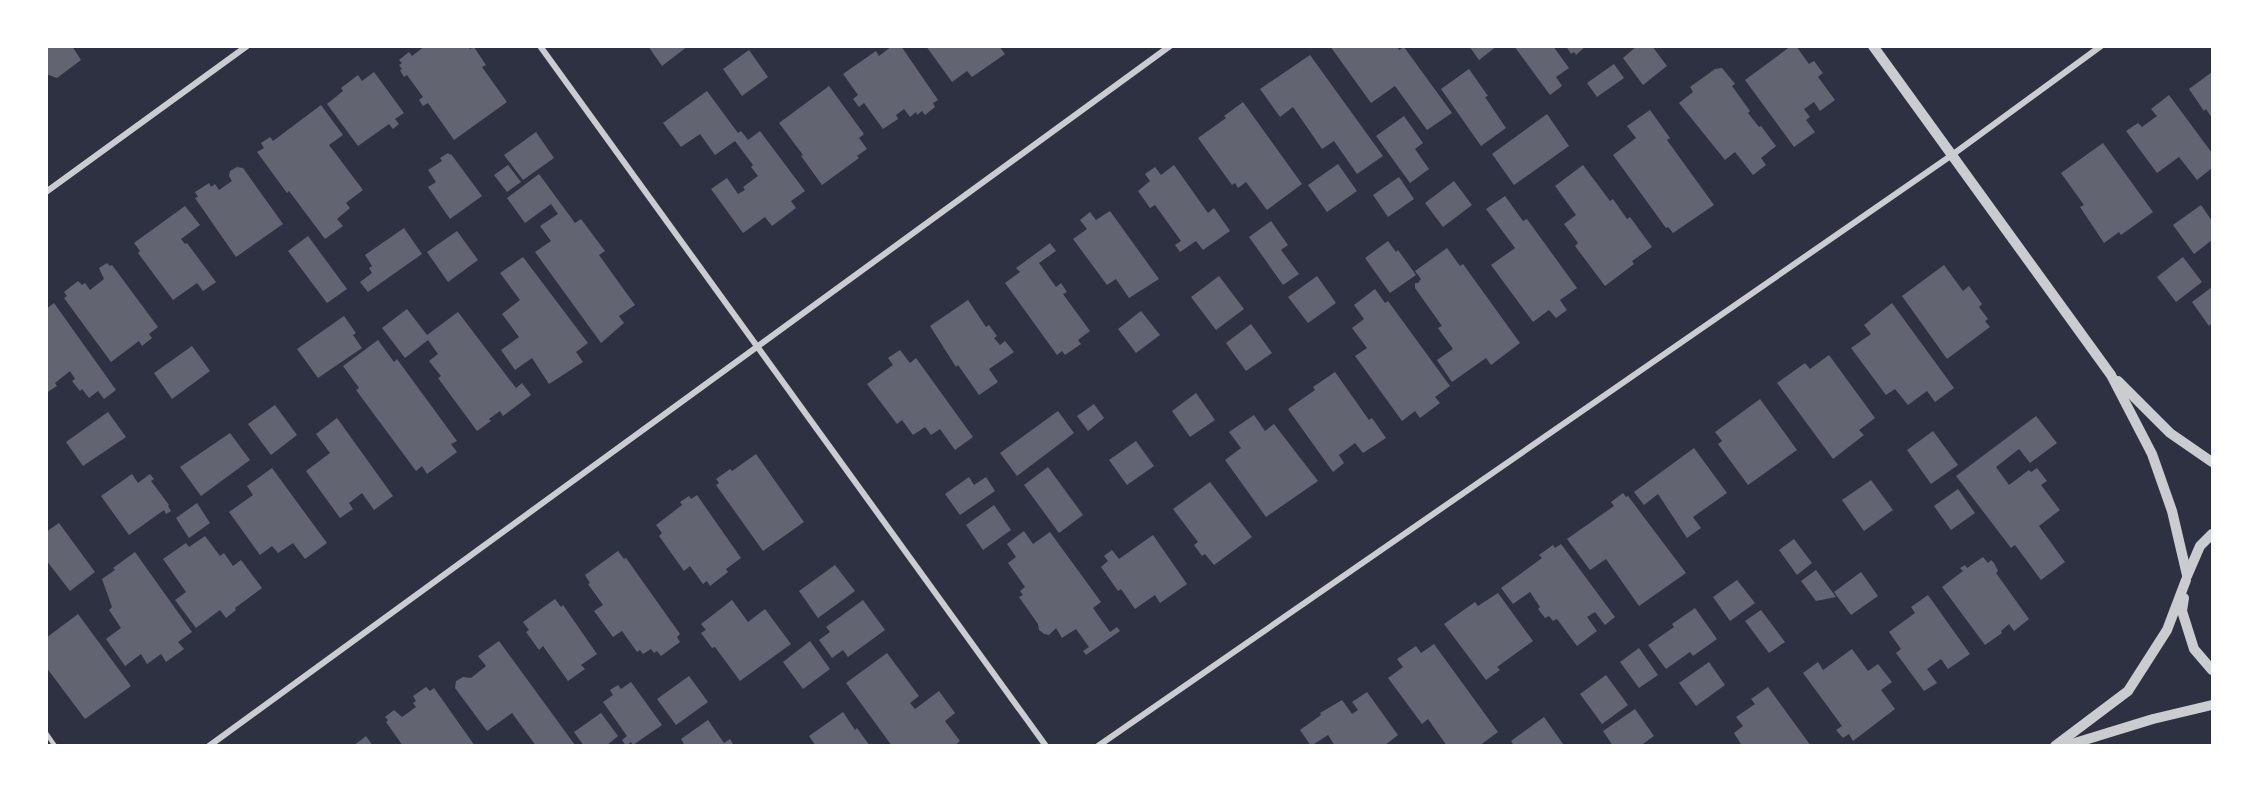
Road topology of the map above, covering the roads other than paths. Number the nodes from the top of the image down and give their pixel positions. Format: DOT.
graph roads {
  1 [pos="247,46"];
  2 [pos="540,46"];
  3 [pos="1170,46"];
  4 [pos="1873,46"];
  5 [pos="2101,46"];
  6 [pos="1952,155"];
  7 [pos="46,192"];
  8 [pos="757,347"];
  9 [pos="2111,375"];
  10 [pos="2212,462"];
  11 [pos="2212,534"];
  12 [pos="2186,578"];
  13 [pos="2212,670"];
  14 [pos="2212,705"];
  15 [pos="46,734"];
  16 [pos="55,746"];
  17 [pos="209,746"];
  18 [pos="1046,746"];
  19 [pos="1098,746"];
  20 [pos="2055,746"];
  21 [pos="2065,746"];
  1 -- 7 [label="street"];
  2 -- 8 [label="street"];
  3 -- 8 [label="street"];
  4 -- 6 [label="street"];
  5 -- 6 [label="street"];
  6 -- 9 [label="street"];
  6 -- 19 [label="street"];
  8 -- 17 [label="street"];
  8 -- 18 [label="street"];
  9 -- 10 [label="street"];
  9 -- 12 [label="street"];
  11 -- 12 [label="street"];
  12 -- 13 [label="street"];
  12 -- 20 [label="street"];
  14 -- 21 [label="street"];
  15 -- 16 [label="lane"];
}
